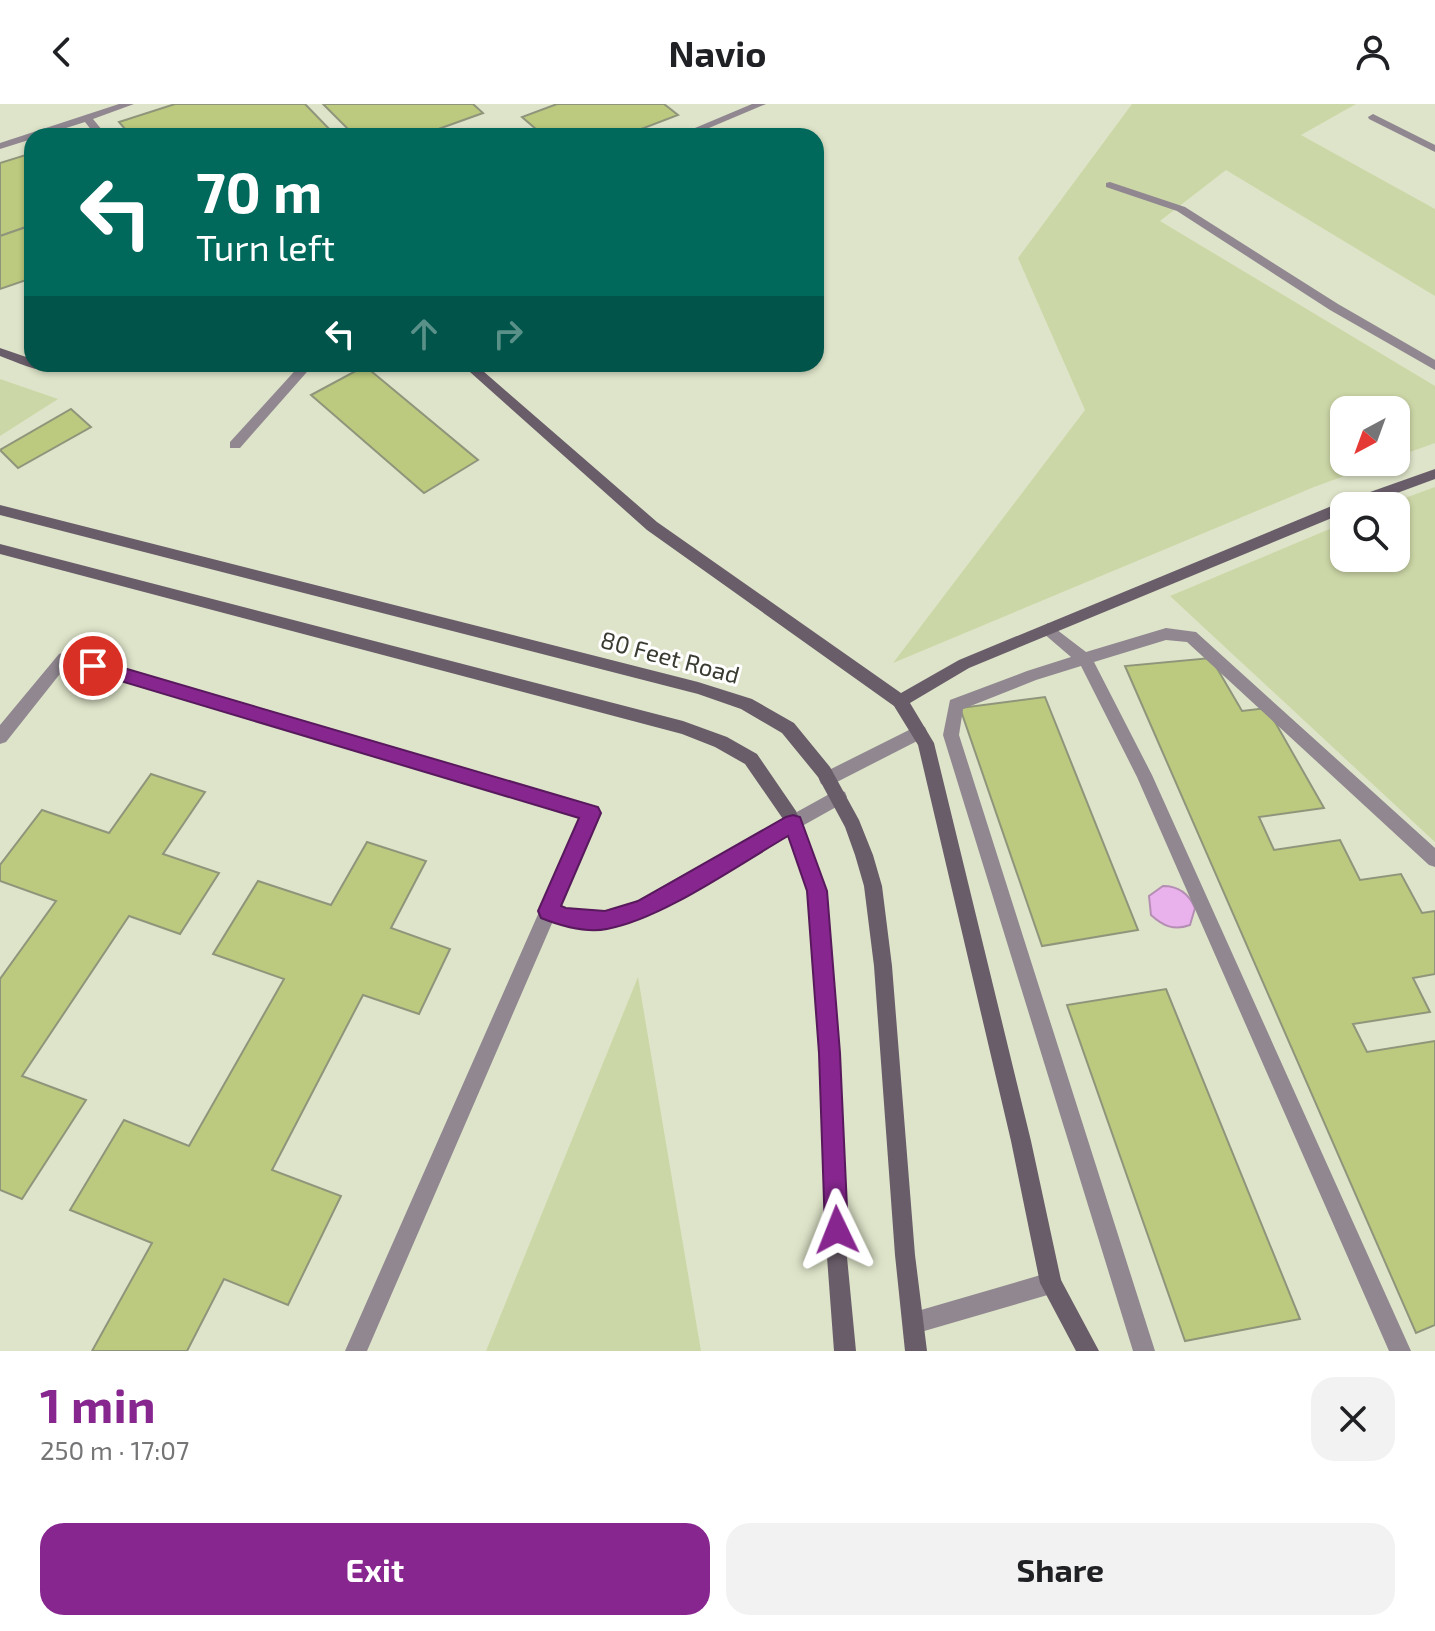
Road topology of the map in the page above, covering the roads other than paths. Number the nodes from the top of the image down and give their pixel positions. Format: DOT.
graph roads {
  1 [pos="129,104"];
  2 [pos="761,104"];
  3 [pos="87,118"];
  4 [pos="56,128"];
  5 [pos="95,128"];
  6 [pos="701,128"];
  7 [pos="1435,137"];
  8 [pos="24,138"];
  9 [pos="0,146"];
  10 [pos="1435,149"];
  11 [pos="1110,185"];
  12 [pos="0,352"];
  13 [pos="24,360"];
  14 [pos="1435,366"];
  15 [pos="301,372"];
  16 [pos="476,372"];
  17 [pos="235,445"];
  18 [pos="1435,474"];
  19 [pos="1386,492"];
  20 [pos="0,510"];
  21 [pos="1330,513"];
  22 [pos="0,549"];
  23 [pos="1048,629"];
  24 [pos="1086,661"];
  25 [pos="900,701"];
  26 [pos="919,732"];
  27 [pos="0,737"];
  28 [pos="827,779"];
  29 [pos="839,797"];
  30 [pos="793,823"];
  31 [pos="1435,859"];
  32 [pos="548,911"];
  33 [pos="1051,1283"];
  34 [pos="914,1323"];
  35 [pos="356,1351"];
  36 [pos="845,1351"];
  37 [pos="916,1351"];
  38 [pos="1088,1351"];
  39 [pos="1144,1351"];
  40 [pos="1400,1351"];
  1 -- 3 [label="street"];
  2 -- 6 [label="street"];
  3 -- 4 [label="street"];
  3 -- 5 [label="street"];
  7 -- 10 [label="street"];
  8 -- 9 [label="street"];
  11 -- 14 [label="street"];
  12 -- 13 [label="street"];
  15 -- 17 [label="street"];
  16 -- 25 [label="street"];
  18 -- 19 [label="street"];
  20 -- 28 [label="street, 80 Feet Road"];
  21 -- 23 [label="street"];
  22 -- 30 [label="street"];
  23 -- 24 [label="street"];
  23 -- 25 [label="street"];
  24 -- 31 [label="street"];
  24 -- 39 [label="street"];
  24 -- 40 [label="street"];
  25 -- 26 [label="street"];
  26 -- 28 [label="street"];
  26 -- 33 [label="street"];
  27 -- 32 [label="street"];
  28 -- 29 [label="street, 80 Feet Road"];
  29 -- 30 [label="street"];
  29 -- 34 [label="street, 80 Feet Road"];
  30 -- 32 [label="street"];
  30 -- 36 [label="street"];
  32 -- 35 [label="street"];
  33 -- 34 [label="street"];
  33 -- 38 [label="street"];
  34 -- 37 [label="street, 80 Feet Road"];
}
